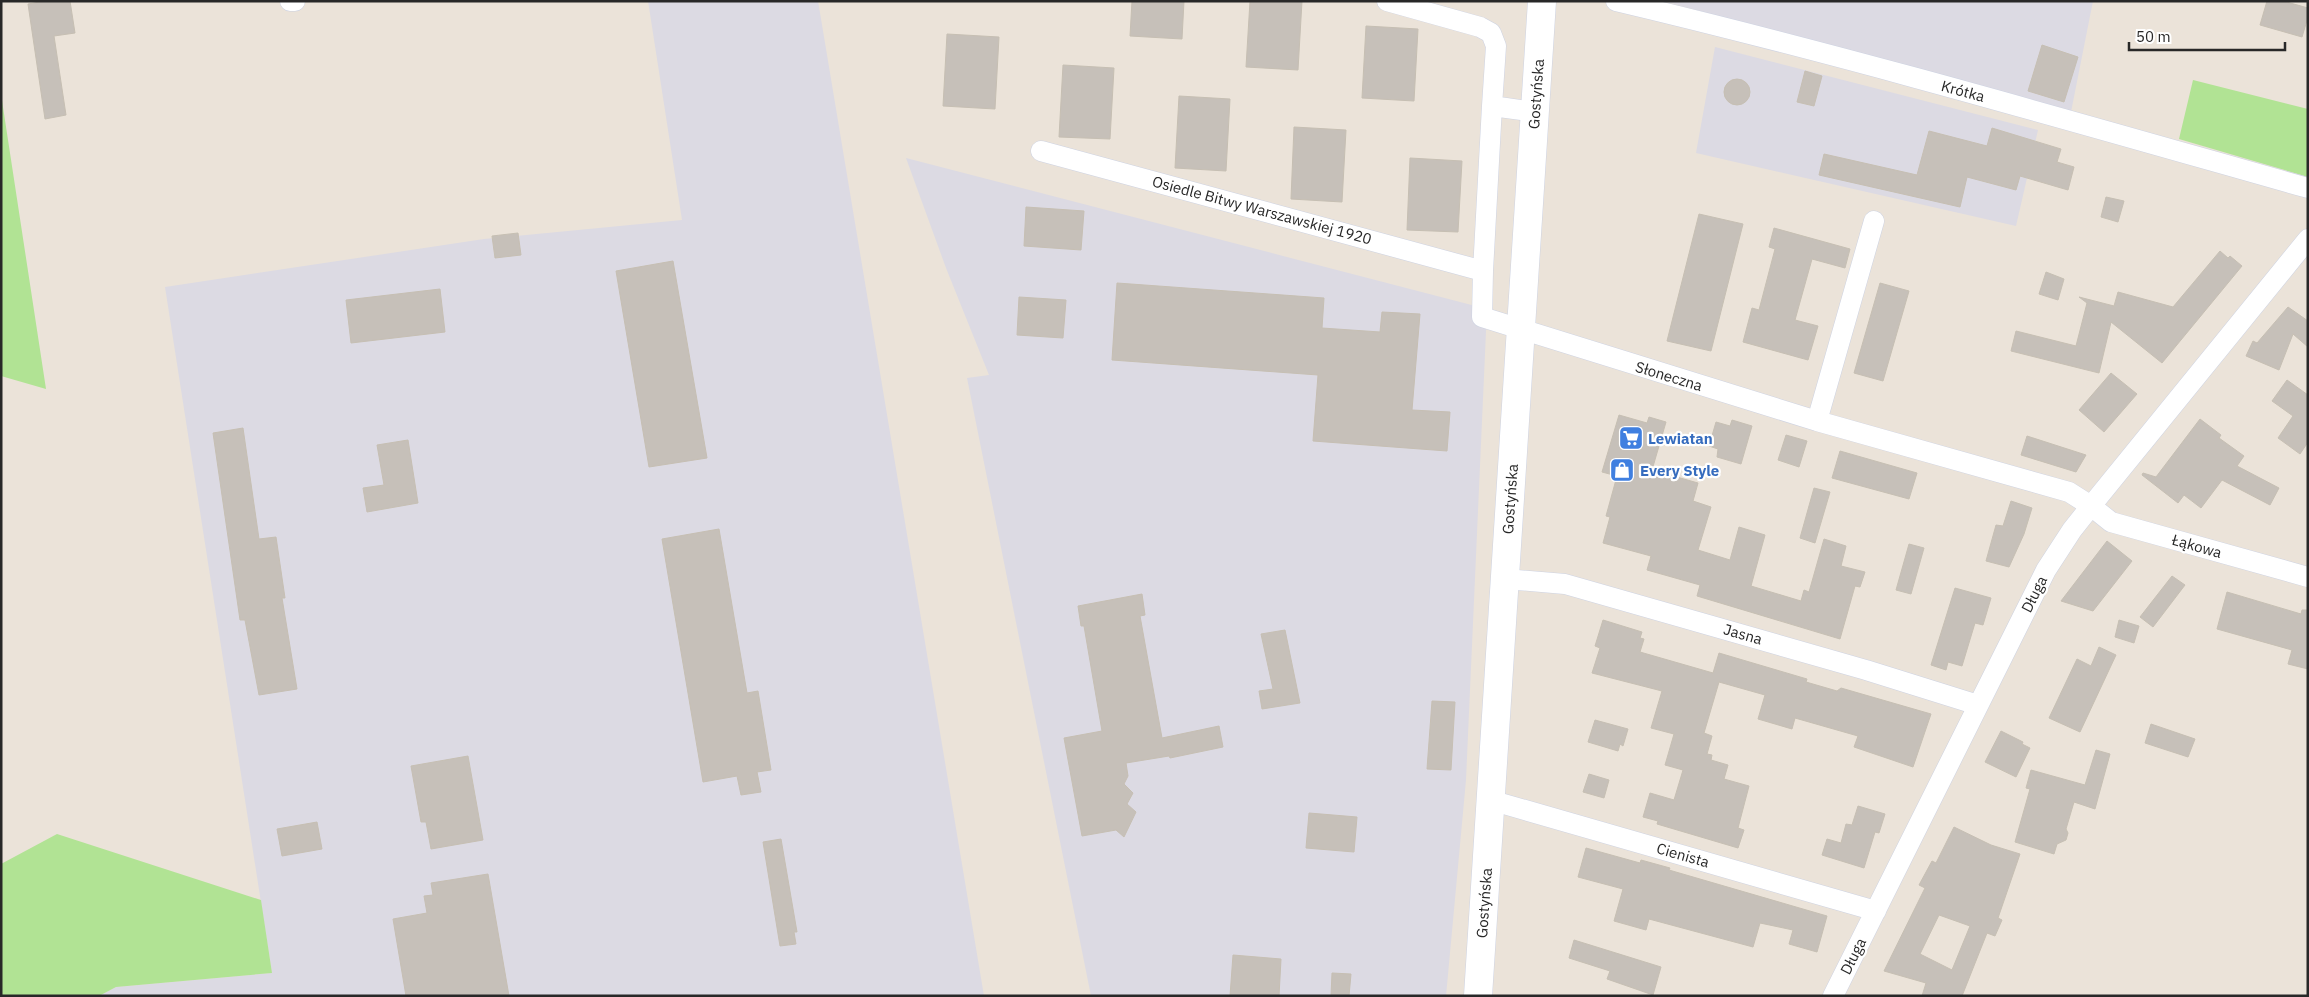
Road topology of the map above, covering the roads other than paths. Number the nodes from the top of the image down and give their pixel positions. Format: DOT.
graph roads {
  1 [pos="290,1"];
  2 [pos="295,1"];
  3 [pos="1387,1"];
  4 [pos="1542,1"];
  5 [pos="1616,1"];
  6 [pos="1492,106"];
  7 [pos="1535,112"];
  8 [pos="1041,151"];
  9 [pos="2308,188"];
  10 [pos="1874,220"];
  11 [pos="2308,239"];
  12 [pos="1484,271"];
  13 [pos="1521,331"];
  14 [pos="1817,421"];
  15 [pos="2092,506"];
  16 [pos="2308,577"];
  17 [pos="1505,579"];
  18 [pos="1978,705"];
  19 [pos="1490,800"];
  20 [pos="1876,911"];
  21 [pos="1478,996"];
  22 [pos="1833,996"];
  1 -- 2 [label="street"];
  3 -- 6 [label="street"];
  4 -- 7 [label="main road, Gostyńska"];
  5 -- 9 [label="street, Krótka"];
  6 -- 7 [label="street"];
  6 -- 12 [label="street"];
  7 -- 13 [label="main road, Gostyńska"];
  8 -- 12 [label="street, Osiedle Bitwy Warszawskiej 1920"];
  10 -- 14 [label="street"];
  11 -- 15 [label="street, Długa"];
  12 -- 13 [label="street"];
  13 -- 14 [label="street, Słoneczna"];
  13 -- 17 [label="main road, Gostyńska"];
  14 -- 15 [label="street, Słoneczna"];
  15 -- 16 [label="street, Łąkowa"];
  15 -- 18 [label="street, Długa"];
  17 -- 18 [label="street, Jasna"];
  17 -- 19 [label="main road, Gostyńska"];
  18 -- 20 [label="street, Długa"];
  19 -- 20 [label="street, Cienista"];
  19 -- 21 [label="main road, Gostyńska"];
  20 -- 22 [label="street, Długa"];
}
